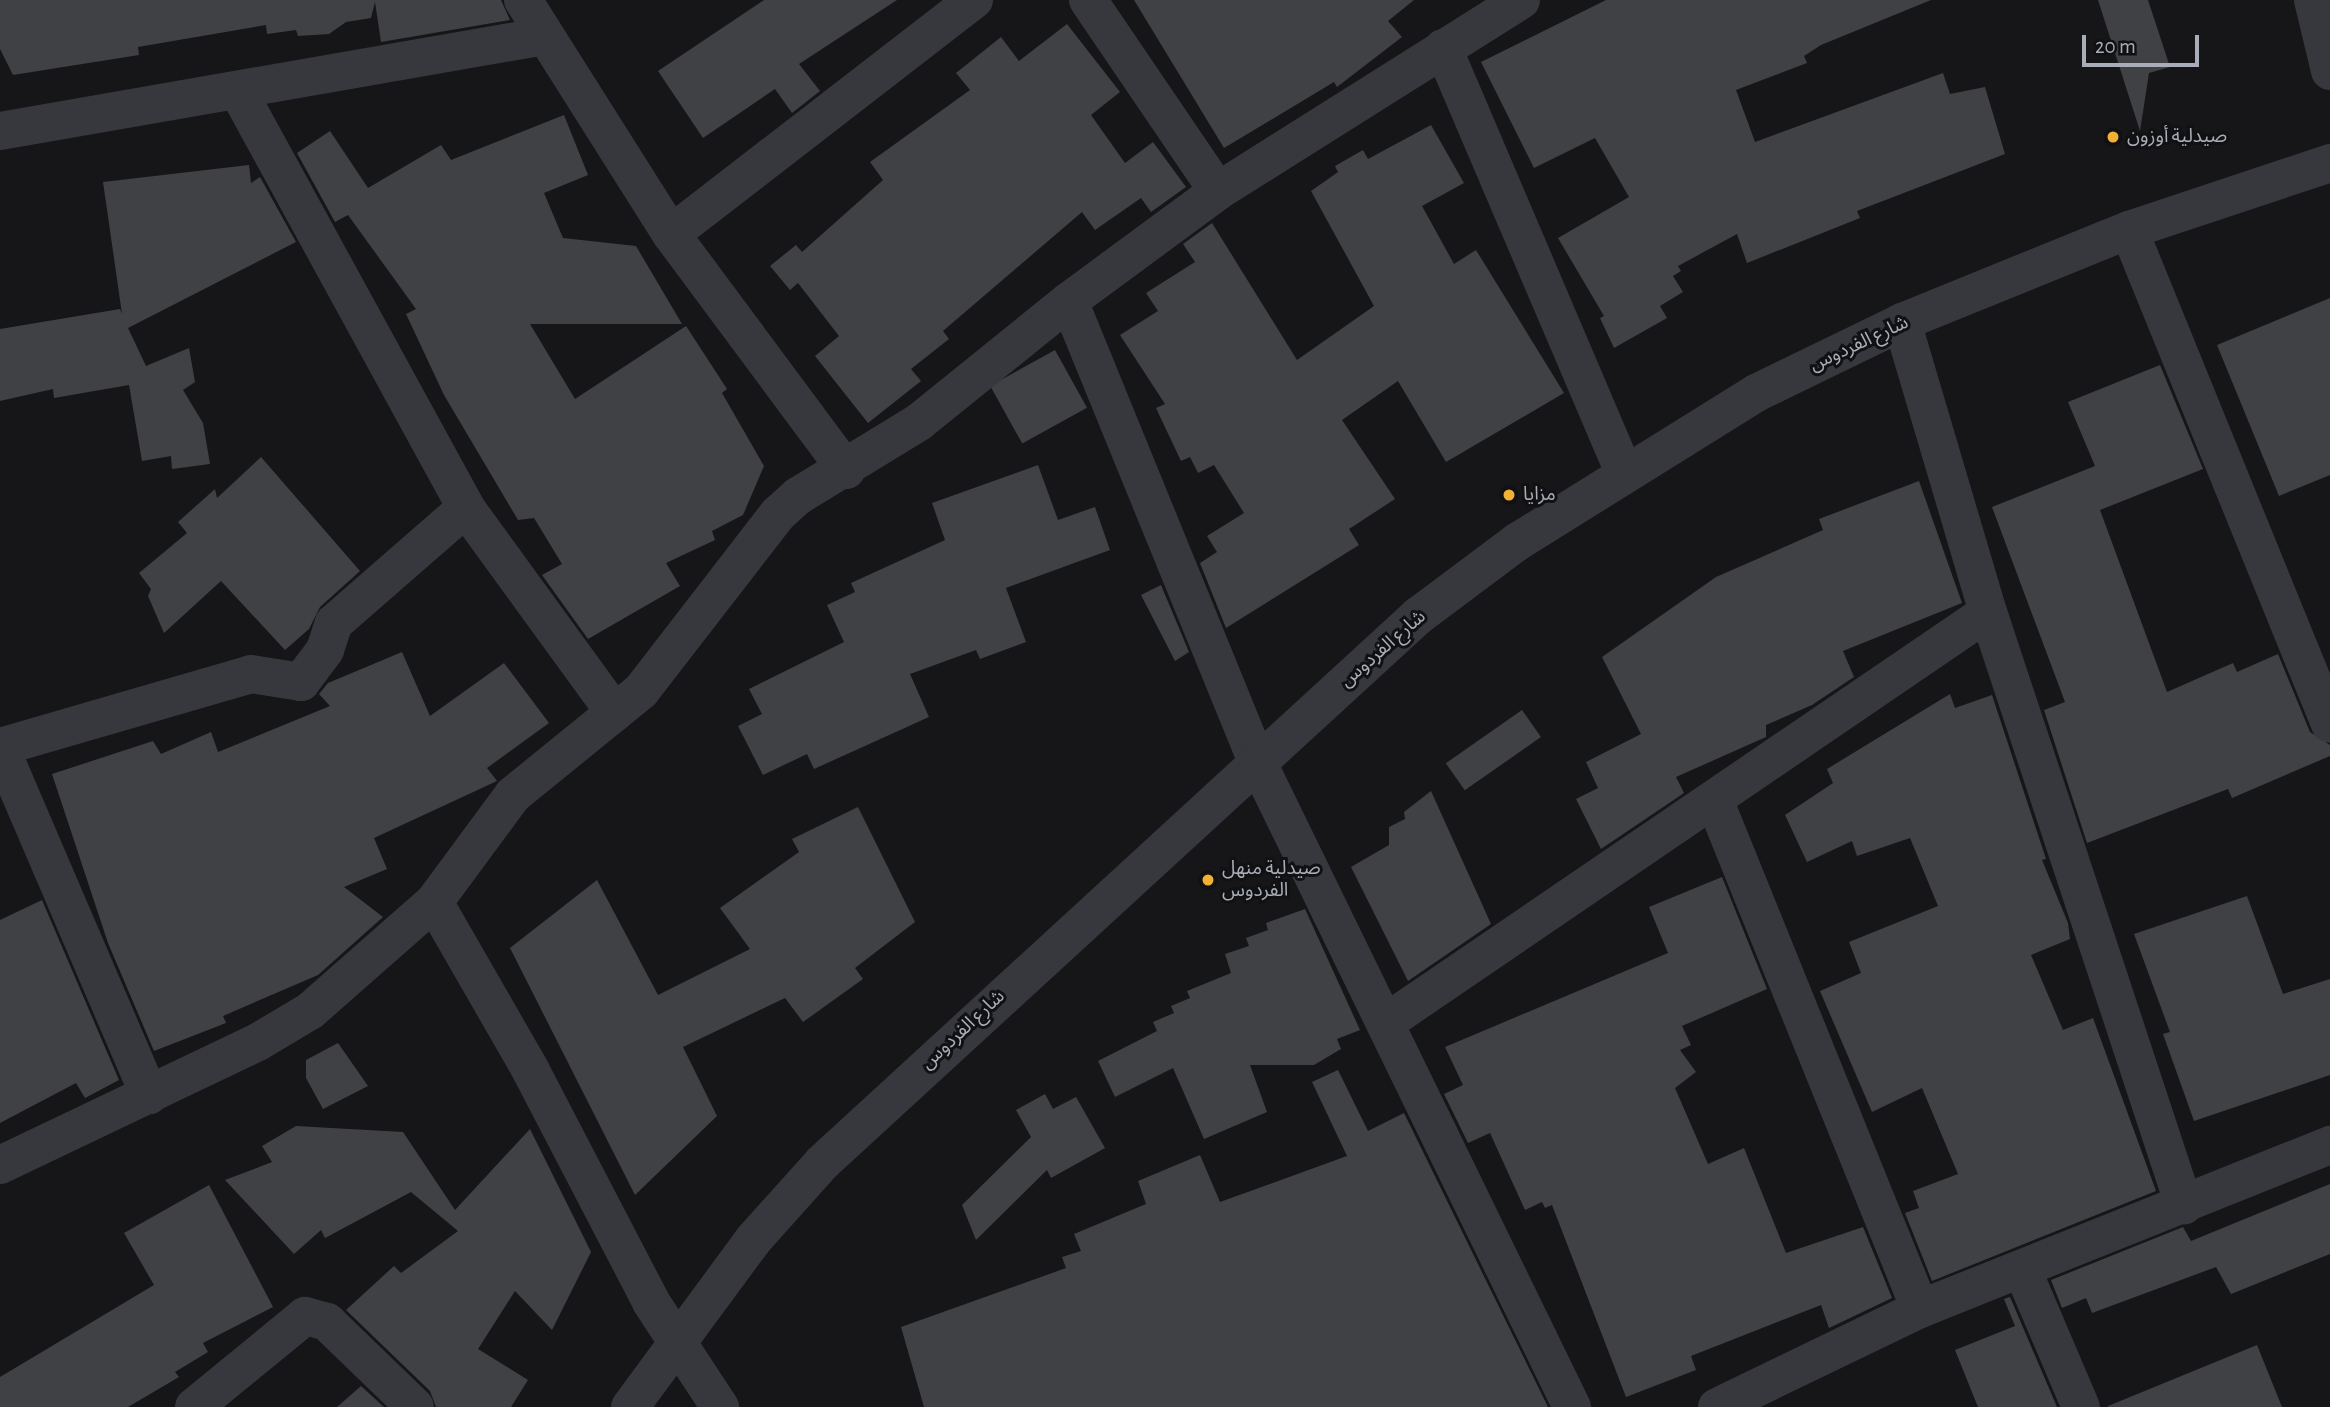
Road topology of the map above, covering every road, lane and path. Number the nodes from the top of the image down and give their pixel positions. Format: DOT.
graph roads {
  1 [pos="523,0"];
  2 [pos="974,0"];
  3 [pos="1088,0"];
  4 [pos="1521,0"];
  5 [pos="2313,0"];
  6 [pos="545,36"];
  7 [pos="1443,48"];
  8 [pos="2330,71"];
  9 [pos="238,91"];
  10 [pos="0,131"];
  11 [pos="2330,163"];
  12 [pos="1218,191"];
  13 [pos="2129,230"];
  14 [pos="671,234"];
  15 [pos="1069,301"];
  16 [pos="1902,322"];
  17 [pos="846,470"];
  18 [pos="1623,471"];
  19 [pos="466,508"];
  20 [pos="1987,612"];
  21 [pos="615,713"];
  22 [pos="2330,724"];
  23 [pos="0,747"];
  24 [pos="1257,761"];
  25 [pos="1714,802"];
  26 [pos="434,902"];
  27 [pos="1388,1021"];
  28 [pos="149,1095"];
  29 [pos="2330,1145"];
  30 [pos="0,1165"];
  31 [pos="2184,1205"];
  32 [pos="2022,1269"];
  33 [pos="1920,1309"];
  34 [pos="675,1341"];
  35 [pos="194,1407"];
  36 [pos="415,1407"];
  37 [pos="630,1407"];
  38 [pos="720,1407"];
  39 [pos="1572,1407"];
  40 [pos="1717,1407"];
  41 [pos="2081,1407"];
  1 -- 6 [label="street"];
  2 -- 14 [label="street"];
  3 -- 12 [label="street"];
  4 -- 7 [label="street"];
  5 -- 8 [label="street"];
  6 -- 9 [label="street"];
  6 -- 14 [label="street"];
  7 -- 12 [label="street"];
  7 -- 18 [label="street"];
  9 -- 10 [label="street"];
  9 -- 19 [label="street"];
  11 -- 13 [label="street, شارع الفردوس"];
  12 -- 15 [label="street"];
  13 -- 16 [label="street, شارع الفردوس"];
  13 -- 22 [label="street"];
  14 -- 17 [label="street"];
  15 -- 17 [label="street"];
  15 -- 24 [label="street"];
  16 -- 18 [label="street, شارع الفردوس"];
  16 -- 20 [label="street"];
  17 -- 21 [label="street"];
  18 -- 24 [label="street, شارع الفردوس"];
  19 -- 21 [label="street"];
  19 -- 23 [label="street"];
  20 -- 25 [label="street"];
  20 -- 31 [label="street"];
  21 -- 26 [label="street"];
  23 -- 28 [label="street"];
  24 -- 27 [label="street"];
  24 -- 34 [label="street, شارع الفردوس"];
  25 -- 27 [label="street"];
  25 -- 33 [label="street"];
  26 -- 28 [label="street"];
  26 -- 34 [label="street"];
  27 -- 39 [label="street"];
  28 -- 30 [label="street"];
  29 -- 31 [label="street"];
  31 -- 32 [label="street"];
  32 -- 33 [label="street"];
  32 -- 41 [label="street"];
  33 -- 40 [label="street"];
  34 -- 37 [label="street, شارع الفردوس"];
  34 -- 38 [label="street"];
  35 -- 36 [label="street"];
}
